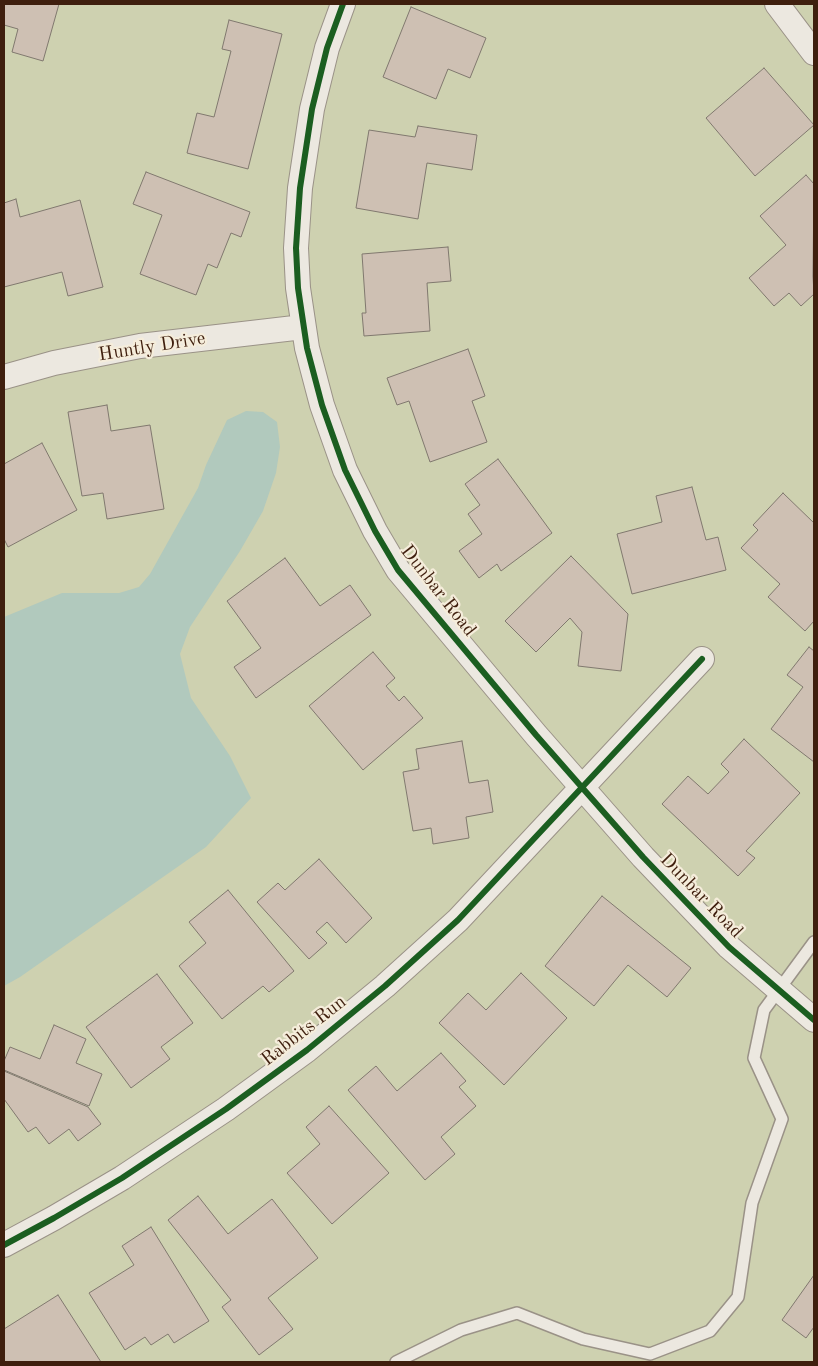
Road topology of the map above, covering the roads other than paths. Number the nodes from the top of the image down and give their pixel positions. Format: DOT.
graph roads {
  1 [pos="343,4"];
  2 [pos="777,4"];
  3 [pos="814,53"];
  4 [pos="303,327"];
  5 [pos="4,377"];
  6 [pos="702,659"];
  7 [pos="582,788"];
  8 [pos="814,942"];
  9 [pos="779,990"];
  10 [pos="814,1020"];
  11 [pos="4,1245"];
  12 [pos="396,1362"];
  1 -- 4 [label="street, Dunbar Road"];
  2 -- 3 [label="street"];
  4 -- 5 [label="street, Huntly Drive"];
  4 -- 7 [label="street, Dunbar Road"];
  6 -- 7 [label="street, Rabbits Run"];
  7 -- 9 [label="street, Dunbar Road"];
  7 -- 11 [label="street, Rabbits Run"];
  8 -- 9 [label="lane"];
  9 -- 10 [label="street, Dunbar Road"];
  9 -- 12 [label="lane"];
}
